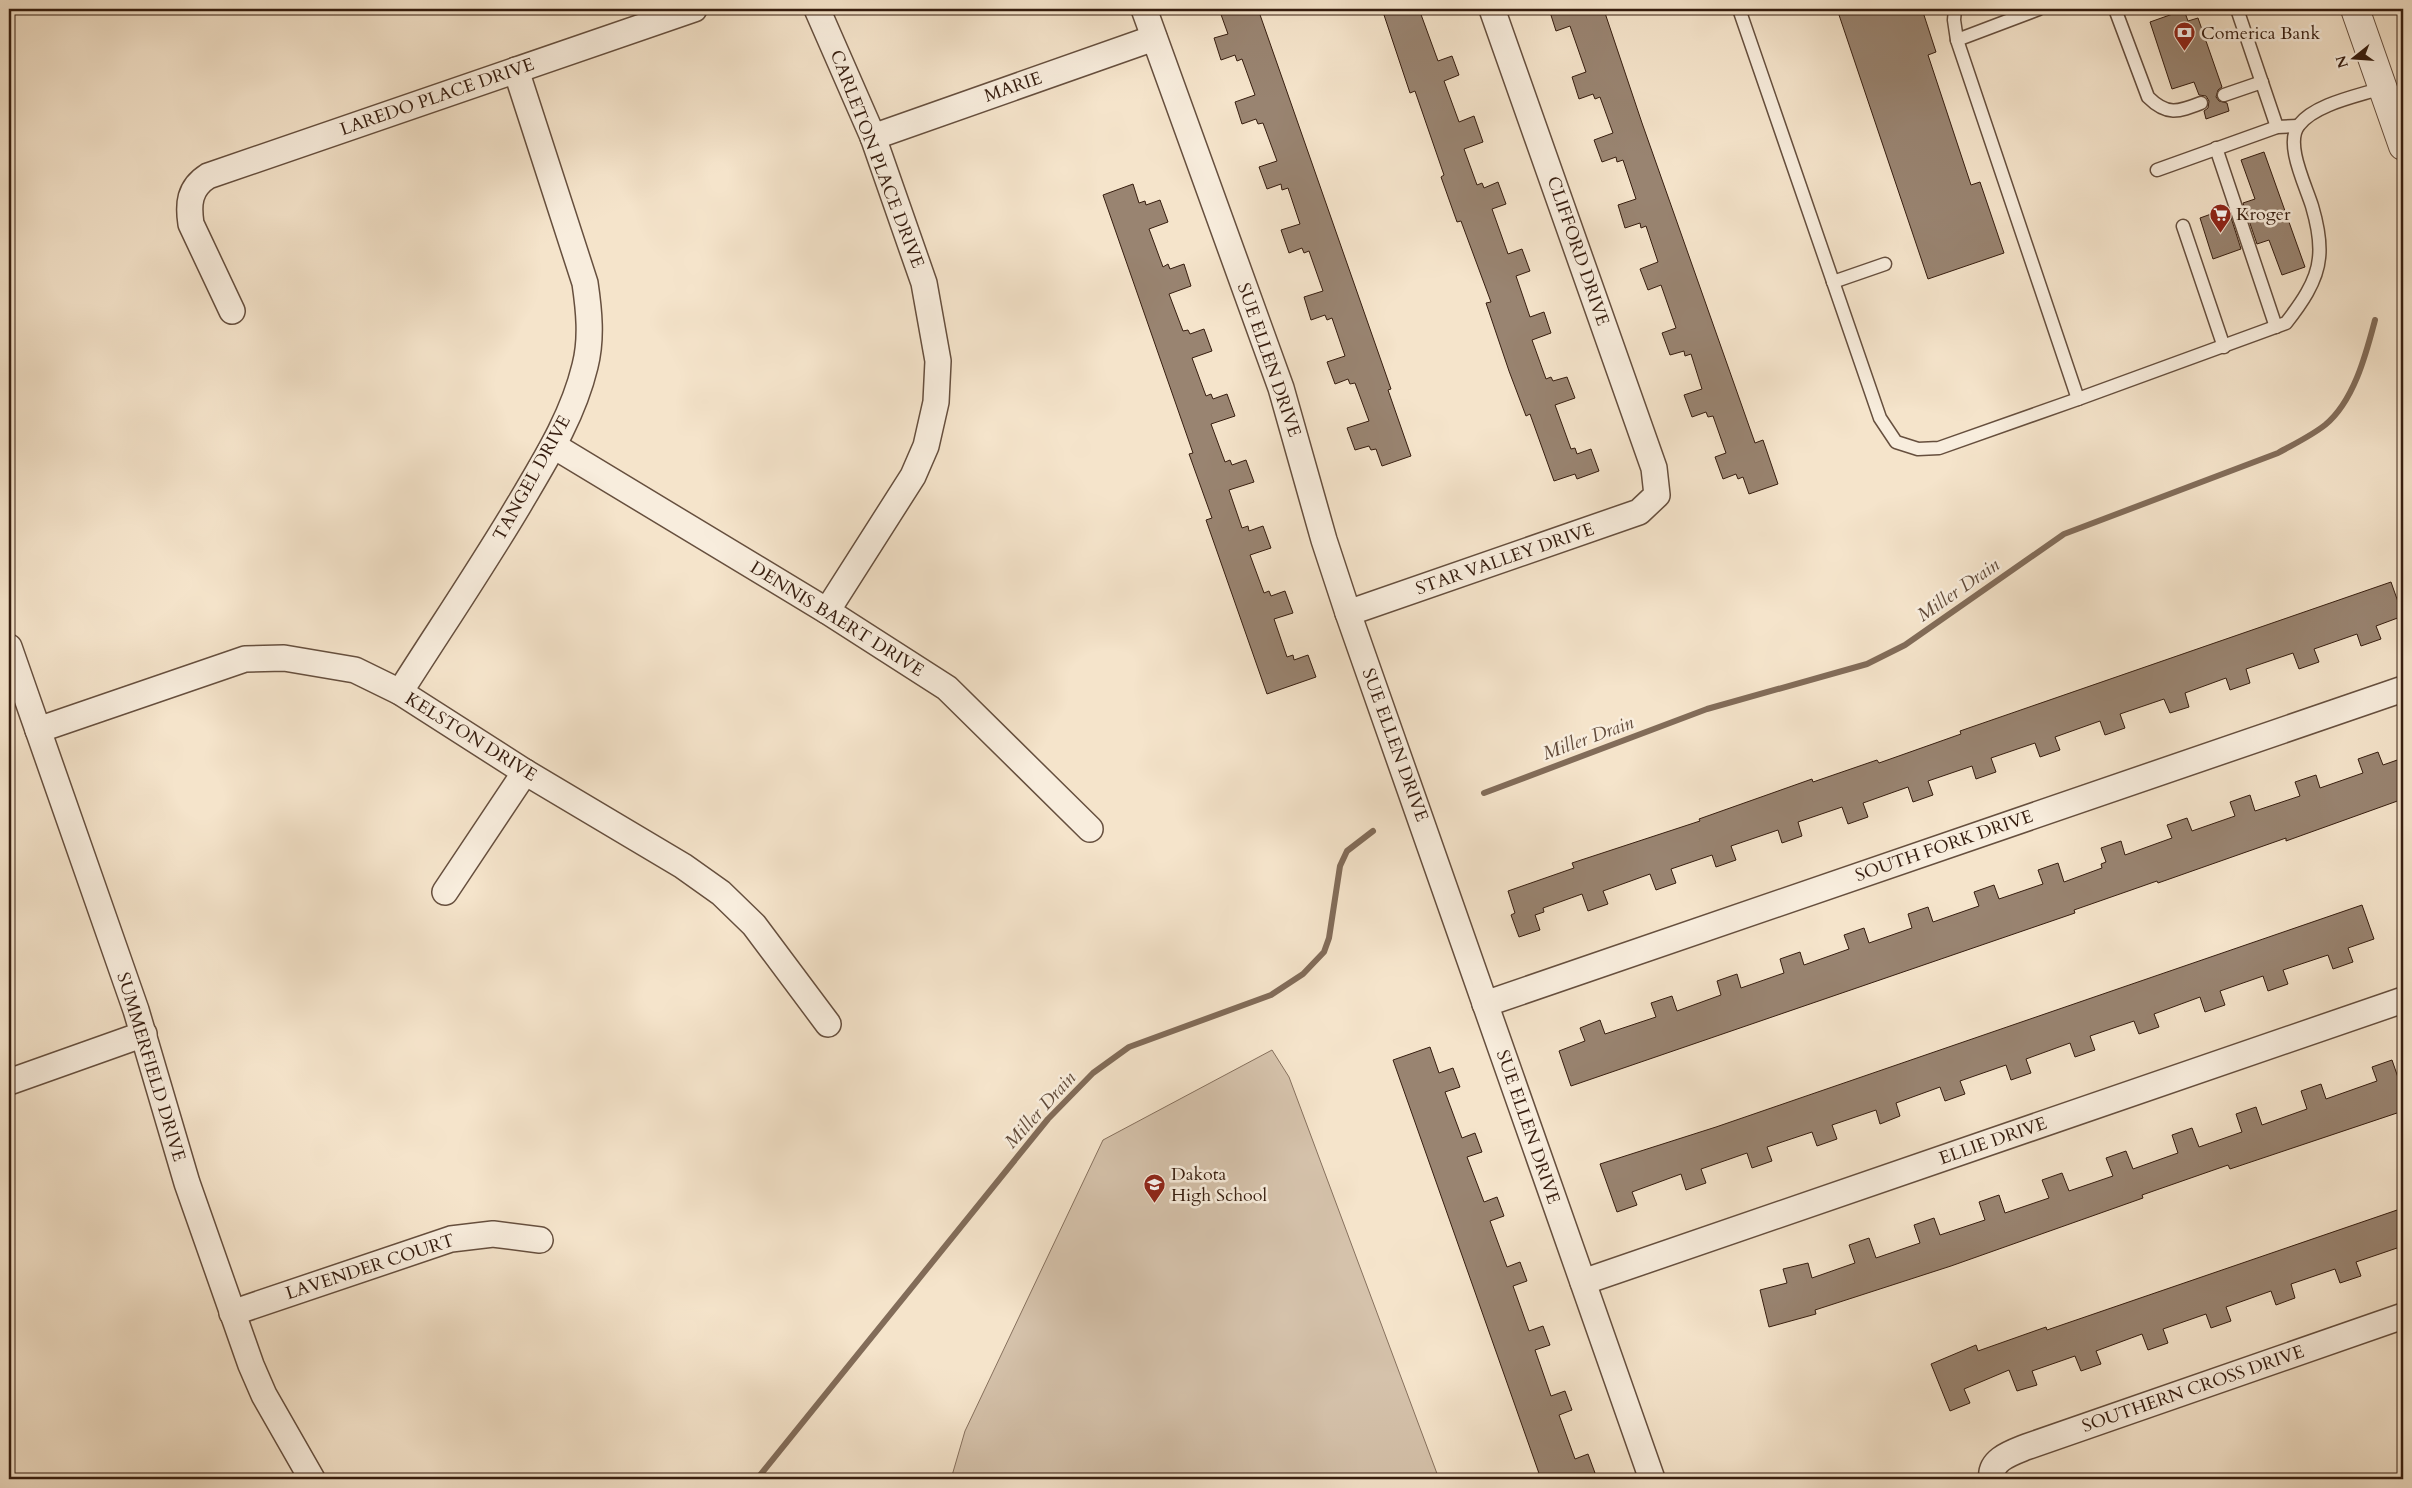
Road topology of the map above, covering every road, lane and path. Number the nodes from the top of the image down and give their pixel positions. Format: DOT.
graph roads {
  1 [pos="694,9"];
  2 [pos="817,9"];
  3 [pos="1144,9"];
  4 [pos="1492,9"];
  5 [pos="1739,9"];
  6 [pos="1956,9"];
  7 [pos="2039,9"];
  8 [pos="2115,9"];
  9 [pos="2237,9"];
  10 [pos="2355,9"];
  11 [pos="1154,38"];
  12 [pos="1957,40"];
  13 [pos="516,70"];
  14 [pos="2262,82"];
  15 [pos="2382,88"];
  16 [pos="2224,95"];
  17 [pos="2201,104"];
  18 [pos="2298,126"];
  19 [pos="2277,128"];
  20 [pos="873,137"];
  21 [pos="2403,146"];
  22 [pos="2216,148"];
  23 [pos="2157,170"];
  24 [pos="2183,226"];
  25 [pos="1885,264"];
  26 [pos="1833,282"];
  27 [pos="232,311"];
  28 [pos="2276,327"];
  29 [pos="2224,347"];
  30 [pos="2078,399"];
  31 [pos="554,446"];
  32 [pos="1657,495"];
  33 [pos="827,611"];
  34 [pos="1348,613"];
  35 [pos="9,647"];
  36 [pos="2403,689"];
  37 [pos="400,692"];
  38 [pos="38,730"];
  39 [pos="525,772"];
  40 [pos="1090,829"];
  41 [pos="445,892"];
  42 [pos="2403,1000"];
  43 [pos="1485,1004"];
  44 [pos="828,1024"];
  45 [pos="144,1034"];
  46 [pos="9,1082"];
  47 [pos="540,1240"];
  48 [pos="1583,1282"];
  49 [pos="232,1313"];
  50 [pos="2403,1316"];
  51 [pos="1991,1476"];
  52 [pos="312,1479"];
  53 [pos="1652,1479"];
  1 -- 13 [label="street, LAREDO PLACE DRIVE"];
  2 -- 20 [label="street, CARLETON PLACE DRIVE"];
  3 -- 11 [label="street, SUE ELLEN DRIVE"];
  4 -- 32 [label="street, CLIFFORD DRIVE"];
  5 -- 26 [label="lane"];
  6 -- 12 [label="lane"];
  7 -- 12 [label="lane"];
  8 -- 17 [label="lane"];
  9 -- 14 [label="lane"];
  10 -- 15 [label="street"];
  11 -- 20 [label="street, MARIE"];
  11 -- 34 [label="street, SUE ELLEN DRIVE"];
  12 -- 30 [label="lane"];
  13 -- 27 [label="street, LAREDO PLACE DRIVE"];
  13 -- 31 [label="street, TANGEL DRIVE"];
  14 -- 16 [label="lane"];
  14 -- 19 [label="lane"];
  15 -- 18 [label="lane"];
  15 -- 21 [label="street"];
  18 -- 19 [label="lane"];
  18 -- 28 [label="lane"];
  19 -- 22 [label="lane"];
  20 -- 33 [label="street, CARLETON PLACE DRIVE"];
  22 -- 23 [label="lane"];
  22 -- 28 [label="lane"];
  24 -- 29 [label="lane"];
  25 -- 26 [label="lane"];
  26 -- 30 [label="lane"];
  28 -- 29 [label="lane"];
  29 -- 30 [label="lane"];
  31 -- 33 [label="street, DENNIS BAERT DRIVE"];
  31 -- 37 [label="street, TANGEL DRIVE"];
  32 -- 34 [label="street, STAR VALLEY DRIVE"];
  33 -- 40 [label="street, DENNIS BAERT DRIVE"];
  34 -- 43 [label="street, SUE ELLEN DRIVE"];
  35 -- 38 [label="street, SUMMERFIELD DRIVE"];
  36 -- 43 [label="street, SOUTH FORK DRIVE"];
  37 -- 38 [label="street, KELSTON DRIVE"];
  37 -- 39 [label="street, KELSTON DRIVE"];
  38 -- 45 [label="street, SUMMERFIELD DRIVE"];
  39 -- 41 [label="street"];
  39 -- 44 [label="street, KELSTON DRIVE"];
  42 -- 48 [label="street, ELLIE DRIVE"];
  43 -- 48 [label="street, SUE ELLEN DRIVE"];
  45 -- 46 [label="street"];
  45 -- 49 [label="street, SUMMERFIELD DRIVE"];
  47 -- 49 [label="street, LAVENDER COURT"];
  48 -- 53 [label="street, SUE ELLEN DRIVE"];
  49 -- 52 [label="street, SUMMERFIELD DRIVE"];
  50 -- 51 [label="street, SOUTHERN CROSS DRIVE"];
}
